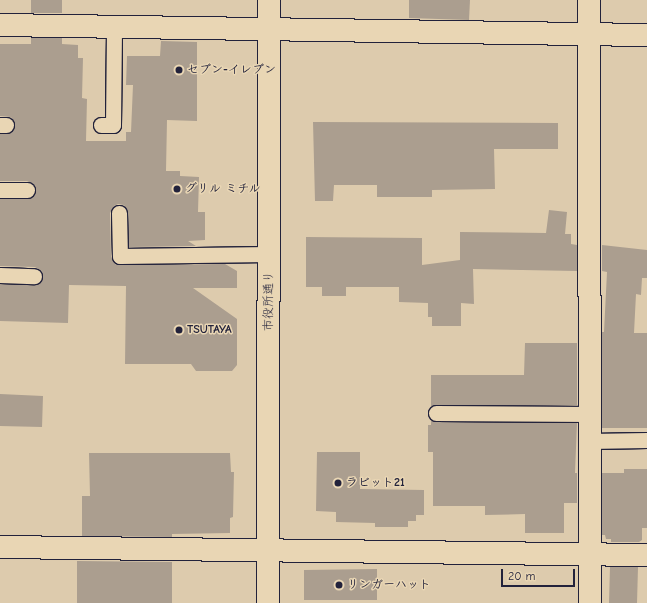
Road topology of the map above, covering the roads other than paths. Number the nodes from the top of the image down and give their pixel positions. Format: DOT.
graph roads {
  1 [pos="269,0"];
  2 [pos="588,0"];
  3 [pos="0,25"];
  4 [pos="114,27"];
  5 [pos="269,29"];
  6 [pos="589,34"];
  7 [pos="647,35"];
  8 [pos="100,125"];
  9 [pos="0,190"];
  10 [pos="27,190"];
  11 [pos="120,213"];
  12 [pos="269,254"];
  13 [pos="0,275"];
  14 [pos="34,276"];
  15 [pos="436,413"];
  16 [pos="588,414"];
  17 [pos="647,440"];
  18 [pos="589,441"];
  19 [pos="0,546"];
  20 [pos="268,552"];
  21 [pos="590,553"];
  22 [pos="647,555"];
  23 [pos="268,603"];
  24 [pos="590,603"];
  1 -- 5 [label="street, 市役所通り"];
  2 -- 6 [label="street"];
  3 -- 4 [label="street"];
  4 -- 5 [label="street"];
  4 -- 8 [label="lane"];
  5 -- 6 [label="street"];
  5 -- 12 [label="street, 市役所通り"];
  6 -- 7 [label="street"];
  6 -- 16 [label="street"];
  9 -- 10 [label="lane"];
  11 -- 12 [label="lane"];
  12 -- 20 [label="street, 市役所通り"];
  13 -- 14 [label="lane"];
  15 -- 16 [label="lane"];
  16 -- 18 [label="street"];
  17 -- 18 [label="lane"];
  18 -- 21 [label="street"];
  19 -- 20 [label="street"];
  20 -- 21 [label="street"];
  20 -- 23 [label="street, 市役所通り"];
  21 -- 22 [label="street"];
  21 -- 24 [label="street"];
}
